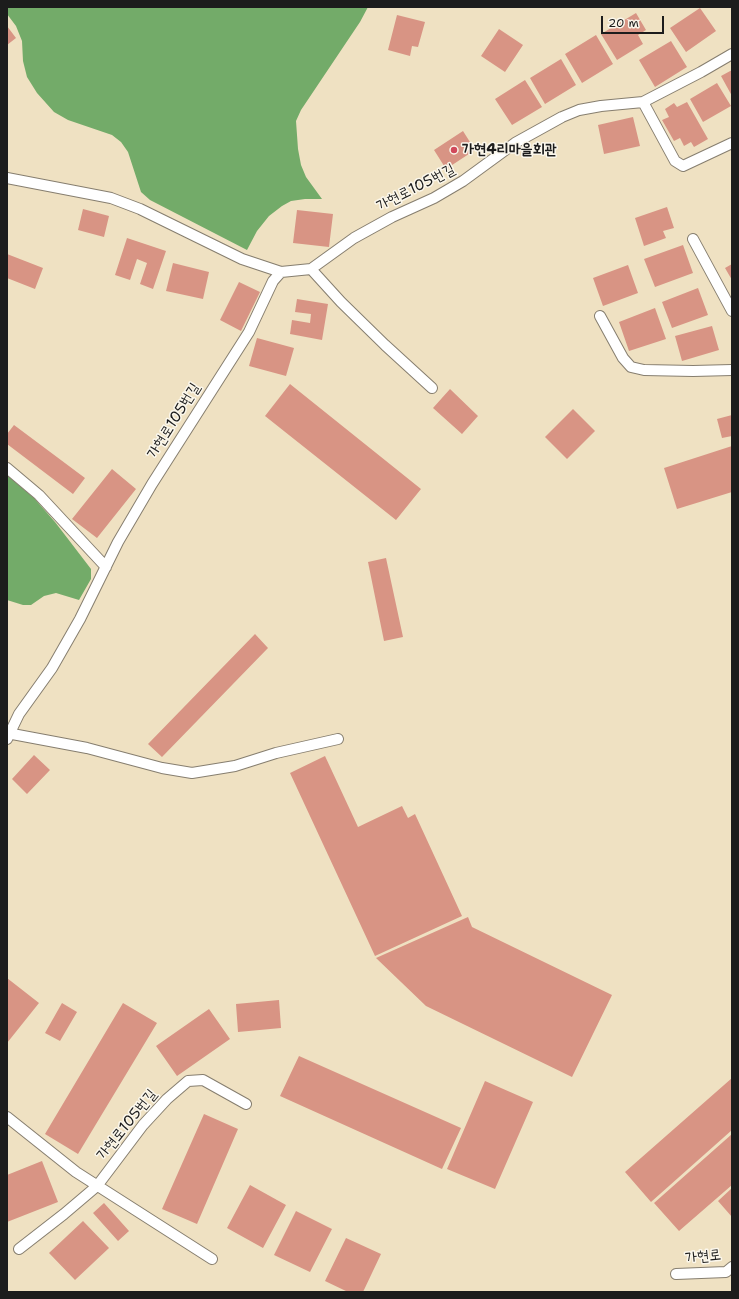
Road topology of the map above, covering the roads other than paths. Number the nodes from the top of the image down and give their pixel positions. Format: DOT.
graph roads {
  1 [pos="732,54"];
  2 [pos="643,102"];
  3 [pos="732,143"];
  4 [pos="7,178"];
  5 [pos="693,239"];
  6 [pos="311,269"];
  7 [pos="281,272"];
  8 [pos="732,311"];
  9 [pos="600,316"];
  10 [pos="732,370"];
  11 [pos="432,388"];
  12 [pos="7,468"];
  13 [pos="106,567"];
  14 [pos="8,735"];
  15 [pos="338,739"];
  16 [pos="246,1104"];
  17 [pos="7,1117"];
  18 [pos="97,1186"];
  19 [pos="19,1249"];
  20 [pos="212,1259"];
  21 [pos="732,1266"];
  22 [pos="676,1274"];
  1 -- 2 [label="lane, 가현로105번길"];
  2 -- 3 [label="lane"];
  2 -- 6 [label="lane, 가현로105번길"];
  4 -- 7 [label="lane"];
  5 -- 8 [label="lane"];
  6 -- 7 [label="lane"];
  6 -- 11 [label="lane"];
  7 -- 13 [label="lane, 가현로105번길"];
  9 -- 10 [label="lane"];
  12 -- 13 [label="lane"];
  13 -- 14 [label="lane, 가현로105번길"];
  14 -- 15 [label="lane"];
  16 -- 18 [label="lane, 가현로105번길"];
  17 -- 18 [label="lane"];
  18 -- 19 [label="lane, 가현로105번길"];
  18 -- 20 [label="lane"];
  21 -- 22 [label="lane, 가현로"];
}
